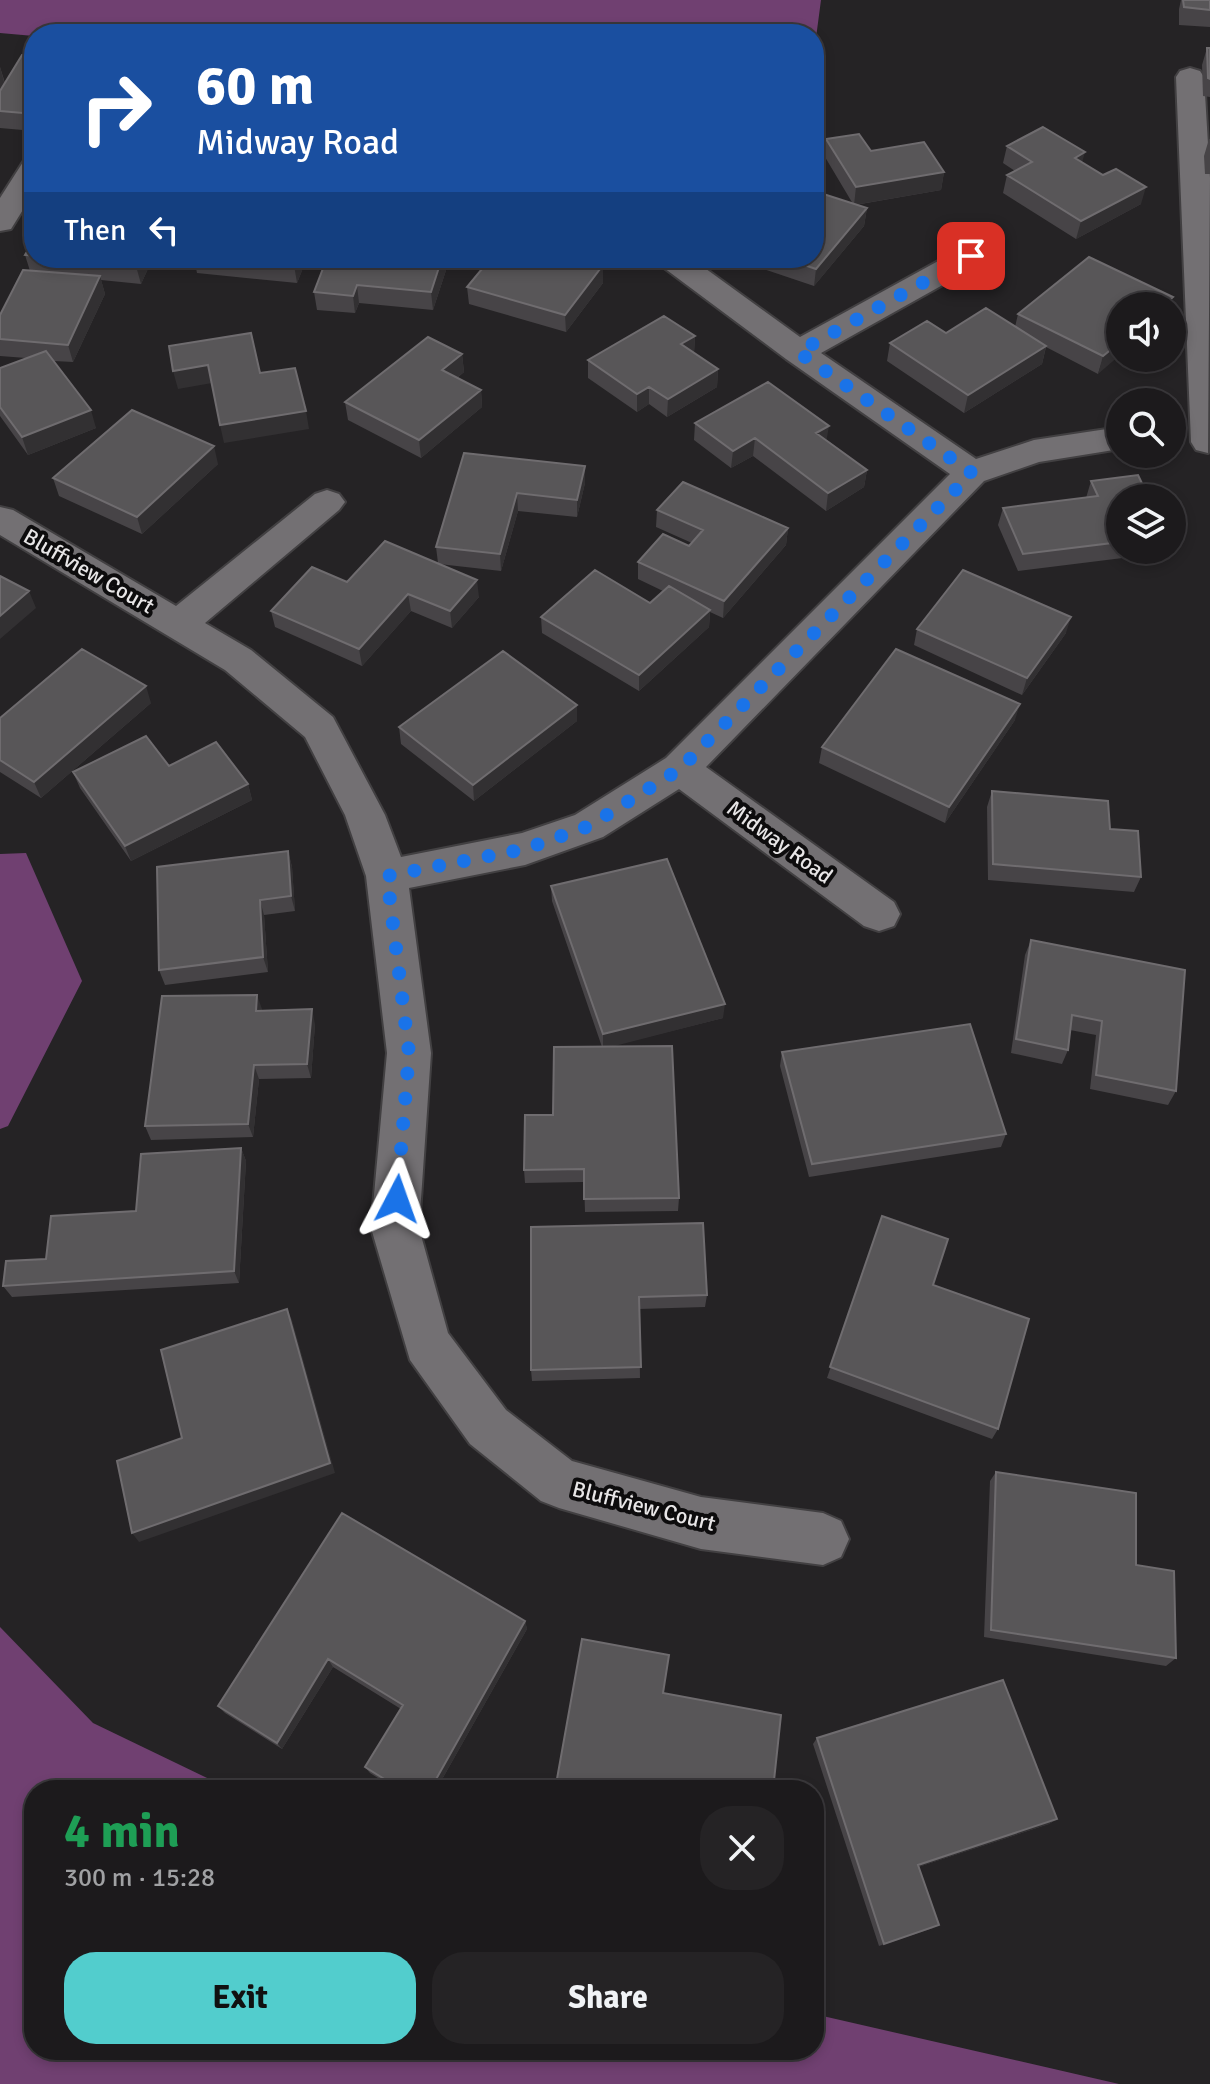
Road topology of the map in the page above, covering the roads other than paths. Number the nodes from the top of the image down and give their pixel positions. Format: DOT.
graph roads {
  1 [pos="1190,77"];
  2 [pos="0,161"];
  3 [pos="24,165"];
  4 [pos="24,182"];
  5 [pos="0,222"];
  6 [pos="971,256"];
  7 [pos="685,268"];
  8 [pos="798,352"];
  9 [pos="1106,440"];
  10 [pos="1186,440"];
  11 [pos="1209,442"];
  12 [pos="972,473"];
  13 [pos="327,502"];
  14 [pos="0,519"];
  15 [pos="179,624"];
  16 [pos="680,769"];
  17 [pos="387,876"];
  18 [pos="879,914"];
  19 [pos="823,1539"];
  1 -- 11 [label="street"];
  2 -- 3 [label="street"];
  4 -- 5 [label="street"];
  6 -- 8 [label="street"];
  7 -- 8 [label="street"];
  8 -- 12 [label="street"];
  9 -- 12 [label="street"];
  10 -- 11 [label="street"];
  12 -- 16 [label="street"];
  13 -- 15 [label="street, Bluffview Court"];
  14 -- 15 [label="street, Bluffview Court"];
  15 -- 17 [label="street, Bluffview Court"];
  16 -- 17 [label="street"];
  16 -- 18 [label="street, Midway Road"];
  17 -- 19 [label="street, Bluffview Court"];
}
